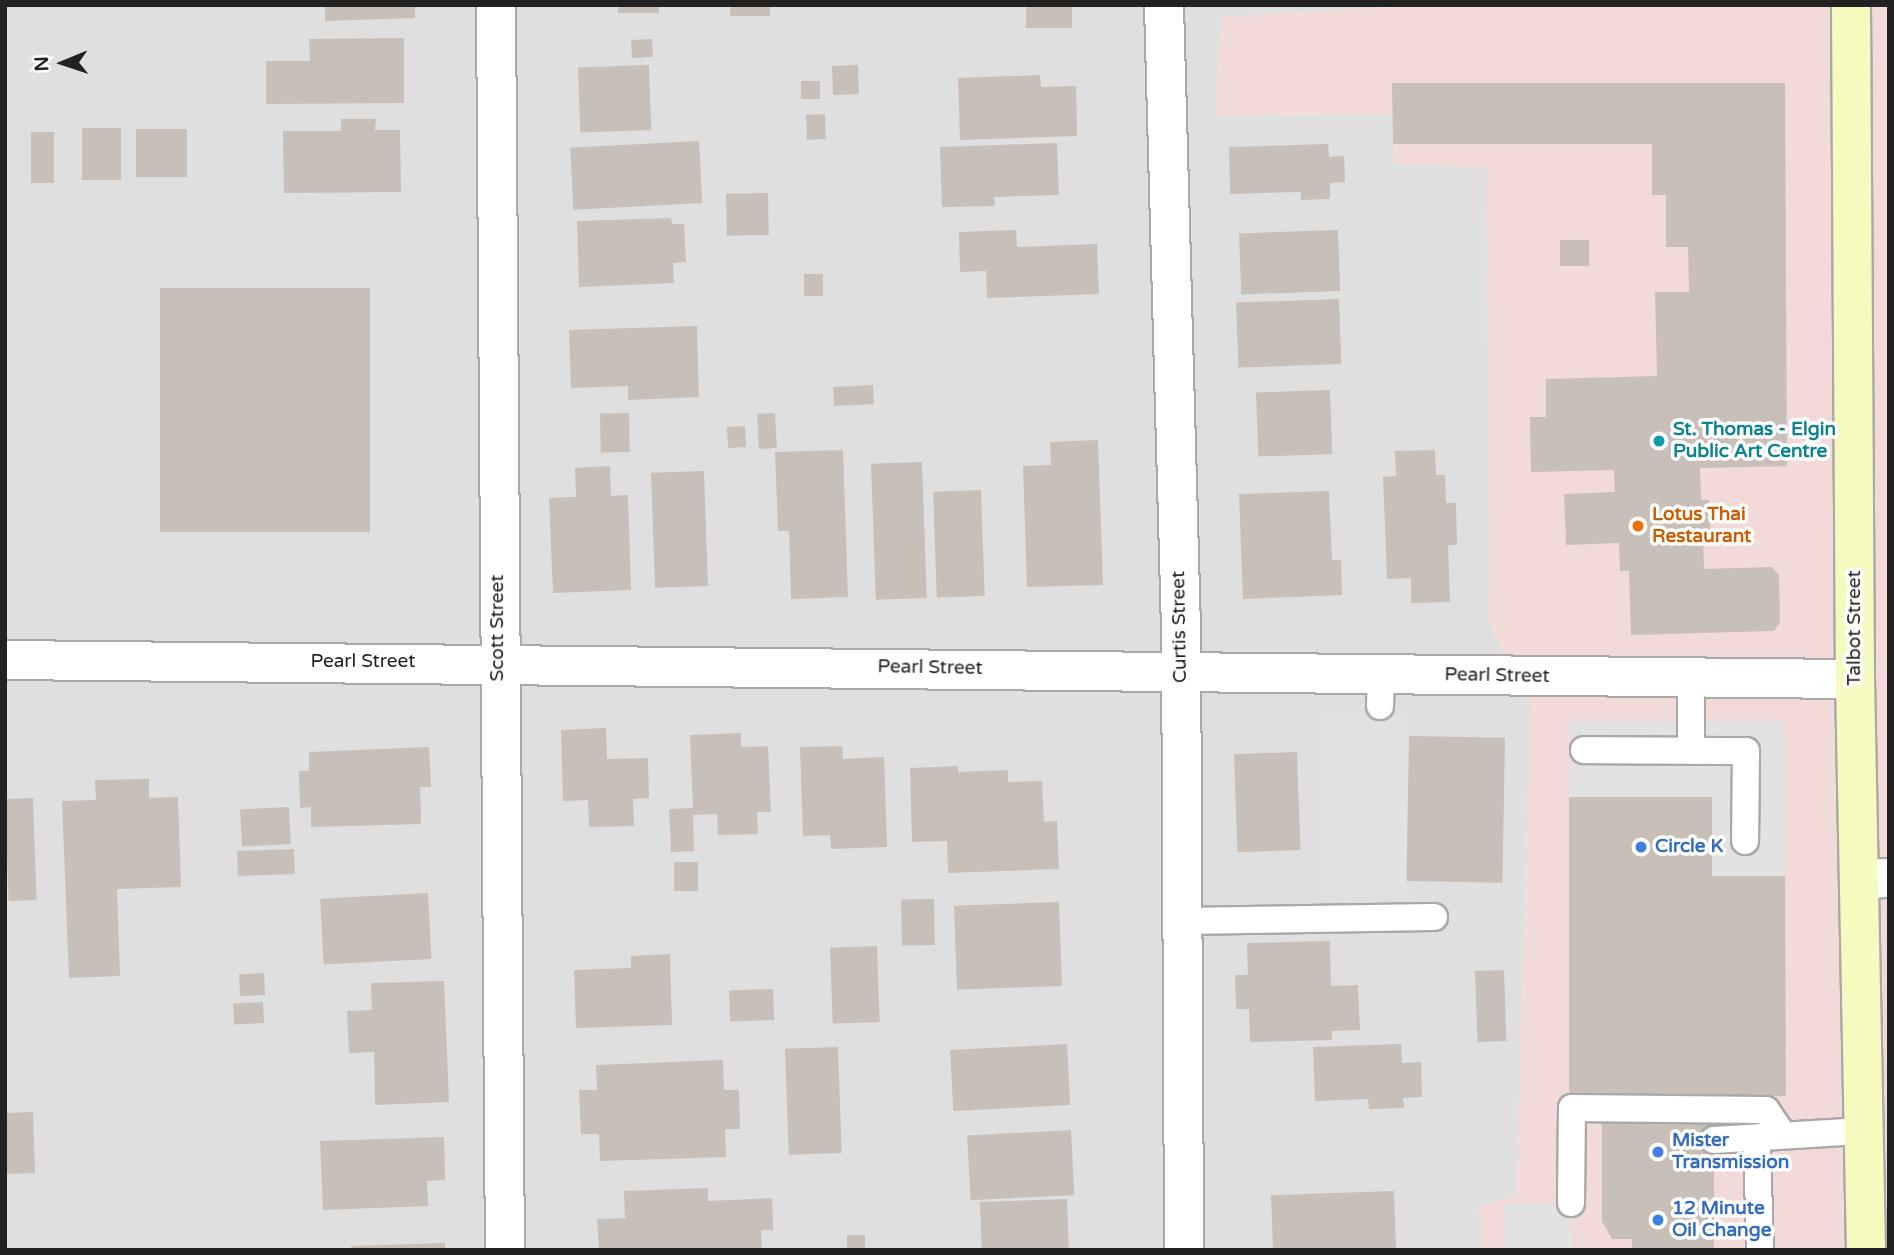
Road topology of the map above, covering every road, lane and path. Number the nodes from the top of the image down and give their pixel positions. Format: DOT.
graph roads {
  1 [pos="496,5"];
  2 [pos="1164,5"];
  3 [pos="1851,5"];
  4 [pos="5,660"];
  5 [pos="499,663"];
  6 [pos="1181,670"];
  7 [pos="1691,678"];
  8 [pos="1855,679"];
  9 [pos="1584,750"];
  10 [pos="1691,751"];
  11 [pos="1745,841"];
  12 [pos="1874,878"];
  13 [pos="1434,917"];
  14 [pos="1183,921"];
  15 [pos="1863,1131"];
  16 [pos="1769,1136"];
  17 [pos="1714,1140"];
  18 [pos="1571,1203"];
  19 [pos="505,1250"];
  20 [pos="1184,1250"];
  21 [pos="1760,1250"];
  22 [pos="1866,1250"];
  1 -- 5 [label="street, Scott Street"];
  2 -- 6 [label="street, Curtis Street"];
  3 -- 8 [label="main road, Talbot Street"];
  4 -- 5 [label="street, Pearl Street"];
  5 -- 6 [label="street, Pearl Street"];
  5 -- 19 [label="street, Scott Street"];
  6 -- 7 [label="street, Pearl Street"];
  6 -- 14 [label="street, Curtis Street"];
  7 -- 8 [label="street, Pearl Street"];
  7 -- 10 [label="lane"];
  8 -- 12 [label="main road, Talbot Street"];
  9 -- 10 [label="lane"];
  10 -- 11 [label="lane"];
  12 -- 15 [label="main road, Talbot Street"];
  13 -- 14 [label="lane"];
  14 -- 20 [label="street, Curtis Street"];
  15 -- 16 [label="lane"];
  15 -- 22 [label="main road, Talbot Street"];
  16 -- 17 [label="lane"];
  16 -- 18 [label="lane"];
  16 -- 21 [label="lane"];
}
